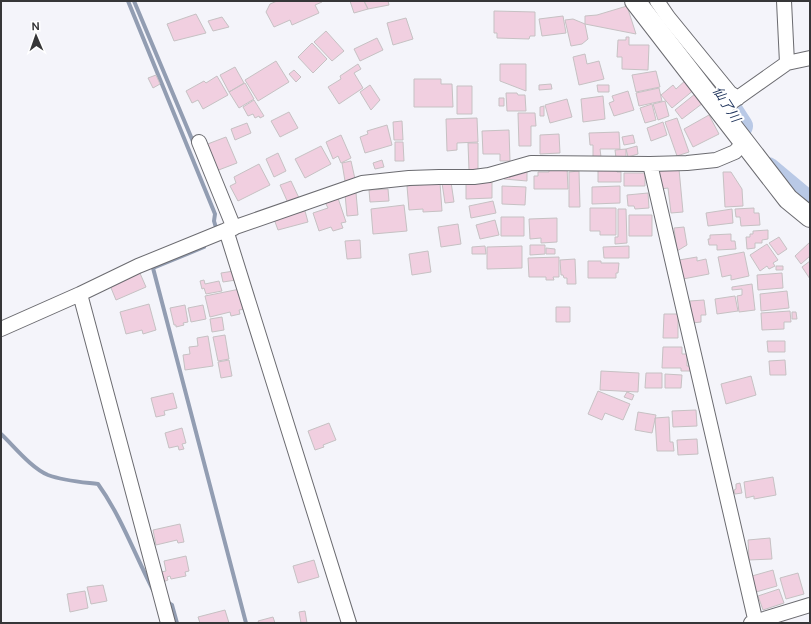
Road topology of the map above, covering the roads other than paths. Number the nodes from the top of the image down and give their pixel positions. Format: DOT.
graph roads {
  1 [pos="635,1"];
  2 [pos="657,1"];
  3 [pos="784,1"];
  4 [pos="810,58"];
  5 [pos="787,63"];
  6 [pos="738,98"];
  7 [pos="719,110"];
  8 [pos="199,142"];
  9 [pos="744,142"];
  10 [pos="650,164"];
  11 [pos="810,217"];
  12 [pos="228,230"];
  13 [pos="80,294"];
  14 [pos="1,329"];
  15 [pos="810,605"];
  16 [pos="754,622"];
  17 [pos="168,623"];
  18 [pos="349,623"];
  1 -- 7 [label="main road"];
  2 -- 6 [label="street"];
  3 -- 5 [label="street"];
  4 -- 5 [label="street"];
  5 -- 6 [label="street"];
  6 -- 7 [label="street"];
  7 -- 9 [label="main road"];
  8 -- 12 [label="street"];
  9 -- 10 [label="street"];
  9 -- 11 [label="main road"];
  10 -- 12 [label="street"];
  10 -- 16 [label="street"];
  12 -- 13 [label="street"];
  12 -- 18 [label="street"];
  13 -- 14 [label="street"];
  13 -- 17 [label="street"];
  15 -- 16 [label="street"];
}
